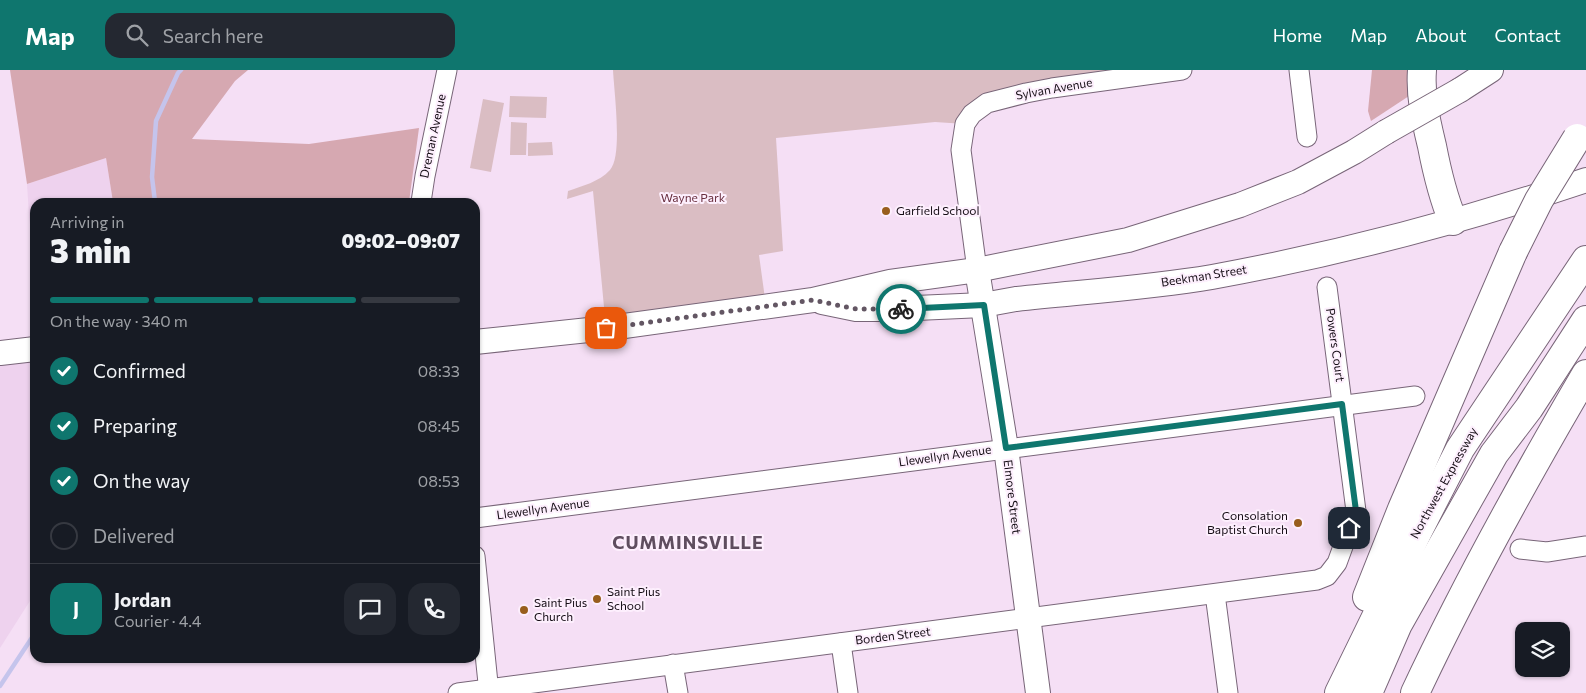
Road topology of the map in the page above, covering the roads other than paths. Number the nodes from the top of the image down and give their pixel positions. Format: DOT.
graph roads {
  1 [pos="447,70"];
  2 [pos="1182,70"];
  3 [pos="1299,70"];
  4 [pos="1422,70"];
  5 [pos="1491,70"];
  6 [pos="965,124"];
  7 [pos="1582,132"];
  8 [pos="1307,137"];
  9 [pos="1586,180"];
  10 [pos="422,198"];
  11 [pos="1453,221"];
  12 [pos="1586,260"];
  13 [pos="977,270"];
  14 [pos="1327,287"];
  15 [pos="813,300"];
  16 [pos="984,305"];
  17 [pos="1586,320"];
  18 [pos="480,341"];
  19 [pos="30,350"];
  20 [pos="0,353"];
  21 [pos="1586,374"];
  22 [pos="1415,396"];
  23 [pos="1342,404"];
  24 [pos="1006,448"];
  25 [pos="480,517"];
  26 [pos="1586,546"];
  27 [pos="1520,549"];
  28 [pos="1327,576"];
  29 [pos="1215,594"];
  30 [pos="480,604"];
  31 [pos="1028,619"];
  32 [pos="841,643"];
  33 [pos="674,664"];
  34 [pos="489,691"];
  35 [pos="458,693"];
  36 [pos="678,693"];
  37 [pos="848,693"];
  38 [pos="1038,693"];
  39 [pos="1228,693"];
  40 [pos="1328,693"];
  41 [pos="1339,693"];
  42 [pos="1368,693"];
  43 [pos="1415,693"];
  1 -- 10 [label="street, Dreman Avenue"];
  2 -- 6 [label="street, Sylvan Avenue"];
  3 -- 8 [label="street"];
  4 -- 11 [label="highway"];
  5 -- 13 [label="main road, Beekman Street, bridge"];
  6 -- 13 [label="street, Elmore Street"];
  7 -- 40 [label="highway, bridge"];
  9 -- 11 [label="main road, Beekman Street"];
  11 -- 16 [label="main road, Beekman Street"];
  12 -- 41 [label="highway, Northwest Expressway"];
  13 -- 15 [label="main road, Beekman Street"];
  13 -- 16 [label="main road, Elmore Street"];
  14 -- 23 [label="street, Powers Court"];
  15 -- 16 [label="main road, Beekman Street"];
  15 -- 18 [label="main road, Beekman Street"];
  16 -- 24 [label="main road, Elmore Street"];
  17 -- 42 [label="highway"];
  19 -- 20 [label="main road"];
  21 -- 43 [label="highway"];
  22 -- 23 [label="street, Llewellyn Avenue"];
  23 -- 24 [label="street, Llewellyn Avenue"];
  23 -- 28 [label="street, Powers Court"];
  24 -- 25 [label="street, Llewellyn Avenue"];
  24 -- 31 [label="main road, Elmore Street"];
  26 -- 27 [label="street"];
  28 -- 29 [label="street, Borden Street"];
  29 -- 31 [label="street, Borden Street"];
  29 -- 39 [label="street"];
  30 -- 34 [label="street"];
  31 -- 32 [label="street, Borden Street"];
  31 -- 38 [label="main road, Elmore Street"];
  32 -- 33 [label="street, Borden Street"];
  32 -- 37 [label="street"];
  33 -- 34 [label="street, Borden Street"];
  33 -- 36 [label="street"];
  34 -- 35 [label="street, Borden Street"];
}
